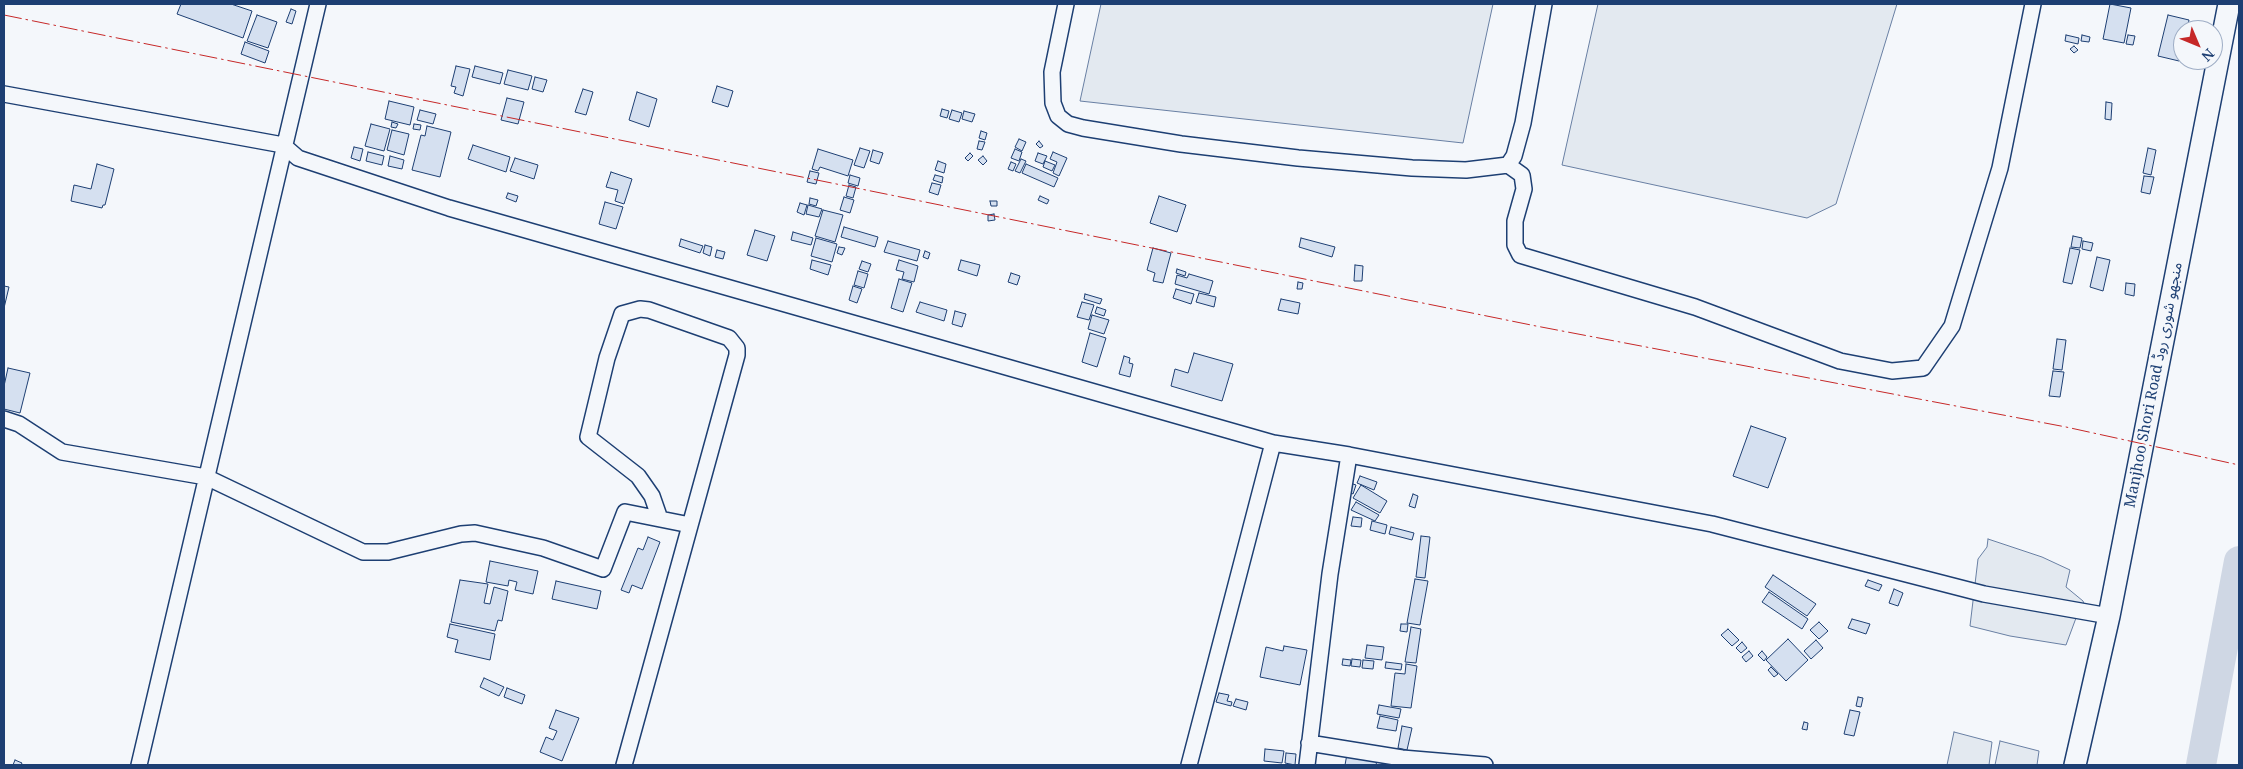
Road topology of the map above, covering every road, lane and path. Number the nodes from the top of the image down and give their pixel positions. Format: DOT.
graph roads {
  1 [pos="318,4"];
  2 [pos="1066,4"];
  3 [pos="1544,4"];
  4 [pos="2034,4"];
  5 [pos="2229,4"];
  6 [pos="4,94"];
  7 [pos="283,145"];
  8 [pos="1508,165"];
  9 [pos="4,419"];
  10 [pos="1273,443"];
  11 [pos="1349,455"];
  12 [pos="206,477"];
  13 [pos="660,519"];
  14 [pos="690,525"];
  15 [pos="2109,616"];
  16 [pos="1309,743"];
  17 [pos="139,765"];
  18 [pos="624,765"];
  19 [pos="1189,765"];
  20 [pos="1307,765"];
  21 [pos="1485,765"];
  22 [pos="2075,765"];
  1 -- 7 [label="street"];
  2 -- 8 [label="street"];
  3 -- 8 [label="street"];
  4 -- 8 [label="street"];
  5 -- 15 [label="street, Manjhoo Shori Road منجھو شوری روڈ"];
  6 -- 7 [label="street"];
  7 -- 10 [label="street"];
  7 -- 12 [label="street"];
  9 -- 12 [label="street"];
  10 -- 11 [label="street"];
  10 -- 19 [label="street"];
  11 -- 15 [label="street"];
  11 -- 16 [label="street"];
  12 -- 13 [label="street"];
  12 -- 17 [label="street"];
  13 -- 14 [label="street"];
  13 -- 14 [label="street"];
  14 -- 18 [label="street"];
  15 -- 22 [label="street, Manjhoo Shori Road منجھو شوری روڈ"];
  16 -- 20 [label="street"];
  16 -- 21 [label="street"];
}
